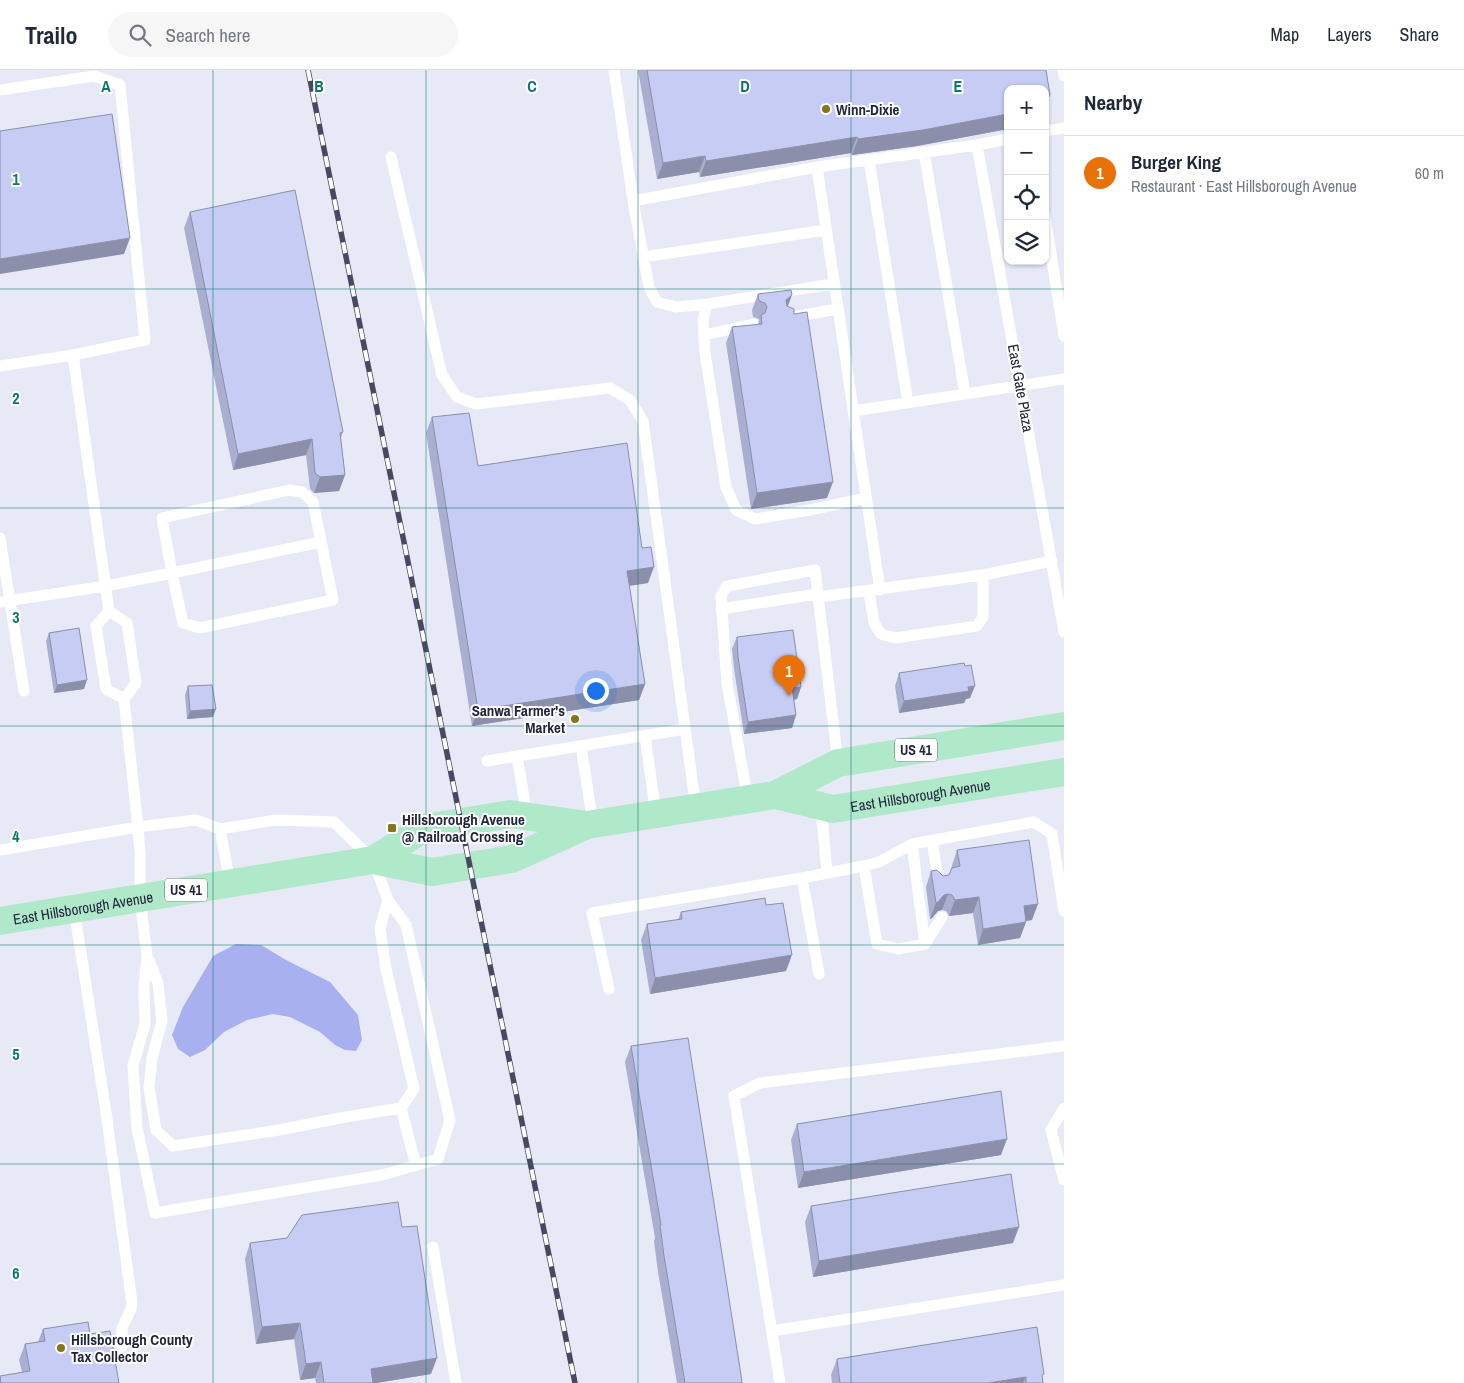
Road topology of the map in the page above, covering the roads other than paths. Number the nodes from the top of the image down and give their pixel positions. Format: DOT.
graph roads {
  1 [pos="614,70"];
  2 [pos="1063,70"];
  3 [pos="1064,76"];
  4 [pos="0,90"];
  5 [pos="1064,128"];
  6 [pos="1049,131"];
  7 [pos="1004,140"];
  8 [pos="977,145"];
  9 [pos="924,152"];
  10 [pos="391,157"];
  11 [pos="869,160"];
  12 [pos="817,167"];
  13 [pos="633,201"];
  14 [pos="1046,220"];
  15 [pos="826,230"];
  16 [pos="643,258"];
  17 [pos="834,284"];
  18 [pos="707,304"];
  19 [pos="838,309"];
  20 [pos="787,318"];
  21 [pos="754,324"];
  22 [pos="704,335"];
  23 [pos="1064,336"];
  24 [pos="73,355"];
  25 [pos="0,366"];
  26 [pos="1064,379"];
  27 [pos="1020,386"];
  28 [pos="965,394"];
  29 [pos="908,403"];
  30 [pos="853,411"];
  31 [pos="866,498"];
  32 [pos="0,538"];
  33 [pos="321,542"];
  34 [pos="1052,561"];
  35 [pos="172,573"];
  36 [pos="983,575"];
  37 [pos="106,586"];
  38 [pos="875,591"];
  39 [pos="818,595"];
  40 [pos="5,602"];
  41 [pos="721,609"];
  42 [pos="109,611"];
  43 [pos="1062,612"];
  44 [pos="1064,632"];
  45 [pos="24,691"];
  46 [pos="124,698"];
  47 [pos="1064,726"];
  48 [pos="685,729"];
  49 [pos="645,736"];
  50 [pos="581,746"];
  51 [pos="517,756"];
  52 [pos="487,761"];
  53 [pos="838,763"];
  54 [pos="1064,772"];
  55 [pos="775,796"];
  56 [pos="748,800"];
  57 [pos="821,806"];
  58 [pos="696,808"];
  59 [pos="656,814"];
  60 [pos="528,817"];
  61 [pos="590,824"];
  62 [pos="138,828"];
  63 [pos="220,829"];
  64 [pos="932,840"];
  65 [pos="912,844"];
  66 [pos="0,850"];
  67 [pos="373,860"];
  68 [pos="864,866"];
  69 [pos="827,872"];
  70 [pos="802,878"];
  71 [pos="230,883"];
  72 [pos="939,885"];
  73 [pos="140,898"];
  74 [pos="388,900"];
  75 [pos="74,909"];
  76 [pos="1064,911"];
  77 [pos="942,918"];
  78 [pos="0,921"];
  79 [pos="924,944"];
  80 [pos="147,956"];
  81 [pos="819,974"];
  82 [pos="609,988"];
  83 [pos="1064,1046"];
  84 [pos="401,1108"];
  85 [pos="1064,1108"];
  86 [pos="416,1166"];
  87 [pos="1064,1180"];
  88 [pos="433,1247"];
  89 [pos="1064,1285"];
  90 [pos="772,1331"];
  91 [pos="122,1347"];
  92 [pos="456,1383"];
  93 [pos="780,1383"];
  1 -- 13 [label="lane"];
  2 -- 3 [label="lane"];
  4 -- 24 [label="lane"];
  5 -- 6 [label="lane"];
  7 -- 8 [label="lane"];
  8 -- 9 [label="lane"];
  8 -- 27 [label="lane, East Gate Plaza"];
  9 -- 11 [label="lane"];
  9 -- 28 [label="lane"];
  10 -- 48 [label="lane"];
  11 -- 12 [label="lane"];
  11 -- 29 [label="lane"];
  12 -- 13 [label="lane"];
  12 -- 15 [label="lane"];
  13 -- 16 [label="lane"];
  14 -- 23 [label="lane"];
  15 -- 16 [label="lane"];
  15 -- 17 [label="lane"];
  16 -- 18 [label="lane"];
  17 -- 18 [label="lane"];
  17 -- 19 [label="lane"];
  18 -- 22 [label="lane"];
  19 -- 20 [label="lane"];
  19 -- 30 [label="lane"];
  21 -- 22 [label="lane"];
  22 -- 31 [label="lane"];
  24 -- 25 [label="lane"];
  24 -- 37 [label="lane"];
  26 -- 27 [label="lane"];
  27 -- 28 [label="lane"];
  27 -- 34 [label="lane, East Gate Plaza"];
  28 -- 29 [label="lane"];
  29 -- 30 [label="lane"];
  30 -- 31 [label="lane"];
  31 -- 38 [label="lane"];
  32 -- 40 [label="lane"];
  33 -- 35 [label="lane"];
  33 -- 35 [label="lane"];
  33 -- 35 [label="lane"];
  34 -- 36 [label="lane"];
  34 -- 43 [label="lane, East Gate Plaza"];
  35 -- 37 [label="lane"];
  36 -- 38 [label="lane"];
  36 -- 38 [label="lane"];
  37 -- 40 [label="lane"];
  37 -- 42 [label="lane"];
  38 -- 39 [label="lane"];
  39 -- 41 [label="lane"];
  39 -- 41 [label="lane"];
  39 -- 53 [label="lane"];
  40 -- 45 [label="lane"];
  41 -- 56 [label="lane"];
  42 -- 46 [label="lane"];
  42 -- 46 [label="lane"];
  43 -- 44 [label="lane, East Gate Plaza"];
  46 -- 62 [label="lane"];
  47 -- 53 [label="main road, East Hillsborough Avenue / US 41"];
  48 -- 49 [label="lane"];
  48 -- 58 [label="lane"];
  49 -- 50 [label="lane"];
  49 -- 59 [label="lane"];
  50 -- 51 [label="lane"];
  50 -- 61 [label="lane"];
  51 -- 52 [label="lane"];
  51 -- 60 [label="lane"];
  53 -- 55 [label="main road, East Hillsborough Avenue / US 41"];
  54 -- 57 [label="main road, East Hillsborough Avenue / US 41"];
  55 -- 56 [label="main road, East Hillsborough Avenue / US 41"];
  55 -- 57 [label="main road, East Hillsborough Avenue / US 41"];
  56 -- 58 [label="main road, East Hillsborough Avenue / US 41"];
  57 -- 69 [label="lane"];
  58 -- 59 [label="main road, East Hillsborough Avenue / US 41"];
  59 -- 61 [label="main road, East Hillsborough Avenue / US 41"];
  60 -- 61 [label="main road, East Hillsborough Avenue / US 41"];
  60 -- 67 [label="main road, East Hillsborough Avenue / US 41"];
  61 -- 67 [label="main road, East Hillsborough Avenue / US 41"];
  62 -- 63 [label="lane"];
  62 -- 66 [label="lane"];
  62 -- 73 [label="lane"];
  63 -- 67 [label="lane"];
  63 -- 71 [label="lane"];
  64 -- 65 [label="lane"];
  64 -- 72 [label="lane"];
  64 -- 76 [label="lane"];
  65 -- 68 [label="lane"];
  65 -- 79 [label="lane"];
  67 -- 71 [label="main road, East Hillsborough Avenue / US 41"];
  67 -- 74 [label="lane"];
  68 -- 69 [label="lane"];
  68 -- 79 [label="lane"];
  69 -- 70 [label="lane"];
  70 -- 81 [label="lane"];
  70 -- 82 [label="lane"];
  71 -- 73 [label="main road, East Hillsborough Avenue / US 41"];
  73 -- 75 [label="main road, East Hillsborough Avenue / US 41"];
  73 -- 80 [label="lane"];
  74 -- 84 [label="lane"];
  74 -- 86 [label="lane"];
  75 -- 78 [label="main road, East Hillsborough Avenue / US 41"];
  75 -- 91 [label="lane"];
  77 -- 79 [label="lane"];
  80 -- 84 [label="lane"];
  80 -- 86 [label="lane"];
  83 -- 90 [label="lane"];
  84 -- 86 [label="lane"];
  85 -- 87 [label="lane"];
  88 -- 92 [label="lane"];
  89 -- 90 [label="lane"];
  90 -- 93 [label="lane"];
}
